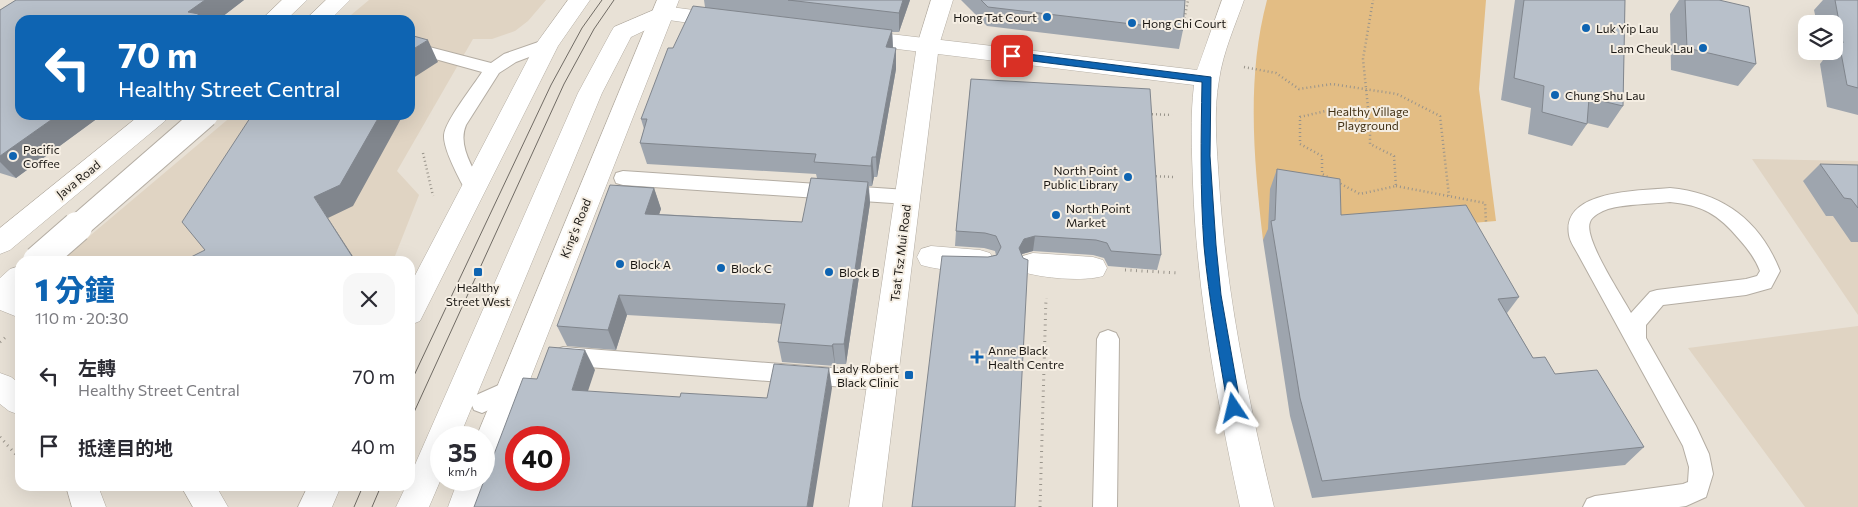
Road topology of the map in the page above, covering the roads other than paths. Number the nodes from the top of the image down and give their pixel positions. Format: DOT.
graph roads {
  1 [pos="296,0"];
  2 [pos="339,0"];
  3 [pos="580,0"];
  4 [pos="942,0"];
  5 [pos="1233,0"];
  6 [pos="666,7"];
  7 [pos="278,15"];
  8 [pos="322,15"];
  9 [pos="746,24"];
  10 [pos="831,34"];
  11 [pos="547,44"];
  12 [pos="928,45"];
  13 [pos="415,48"];
  14 [pos="493,69"];
  15 [pos="1207,79"];
  16 [pos="150,120"];
  17 [pos="200,120"];
  18 [pos="623,178"];
  19 [pos="474,188"];
  20 [pos="907,196"];
  21 [pos="0,243"];
  22 [pos="44,256"];
  23 [pos="931,258"];
  24 [pos="984,261"];
  25 [pos="1039,264"];
  26 [pos="1093,268"];
  27 [pos="15,282"];
  28 [pos="0,296"];
  29 [pos="415,303"];
  30 [pos="15,304"];
  31 [pos="1108,339"];
  32 [pos="1635,340"];
  33 [pos="557,356"];
  34 [pos="883,381"];
  35 [pos="0,386"];
  36 [pos="510,390"];
  37 [pos="15,398"];
  38 [pos="482,404"];
  39 [pos="448,426"];
  40 [pos="495,428"];
  41 [pos="430,467"];
  42 [pos="84,491"];
  43 [pos="201,491"];
  44 [pos="323,491"];
  45 [pos="470,491"];
  46 [pos="89,507"];
  47 [pos="212,507"];
  48 [pos="315,507"];
  49 [pos="413,507"];
  50 [pos="464,507"];
  51 [pos="866,507"];
  52 [pos="1105,507"];
  53 [pos="1257,507"];
  54 [pos="1595,507"];
  1 -- 7 [label="main road"];
  2 -- 8 [label="main road"];
  3 -- 11 [label="main road"];
  4 -- 12 [label="main road, Tsat Tsz Mui Road"];
  5 -- 15 [label="main road"];
  6 -- 9 [label="main road"];
  6 -- 36 [label="main road, King's Road"];
  6 -- 39 [label="main road"];
  10 -- 12 [label="main road"];
  11 -- 14 [label="lane"];
  11 -- 19 [label="main road"];
  12 -- 15 [label="main road"];
  12 -- 20 [label="main road, Tsat Tsz Mui Road"];
  13 -- 14 [label="lane"];
  14 -- 19 [label="lane"];
  15 -- 53 [label="main road"];
  16 -- 21 [label="main road, Java Road"];
  17 -- 22 [label="main road, bridge"];
  18 -- 20 [label="lane"];
  19 -- 29 [label="main road"];
  20 -- 34 [label="main road, Tsat Tsz Mui Road"];
  23 -- 24 [label="main road"];
  25 -- 26 [label="main road"];
  27 -- 28 [label="main road"];
  28 -- 30 [label="main road"];
  31 -- 52 [label="lane"];
  32 -- 32 [label="lane"];
  32 -- 54 [label="lane"];
  33 -- 34 [label="lane"];
  34 -- 51 [label="main road, Tsat Tsz Mui Road"];
  35 -- 37 [label="main road"];
  36 -- 38 [label="lane"];
  36 -- 40 [label="main road, King's Road"];
  41 -- 49 [label="main road"];
  42 -- 46 [label="main road"];
  43 -- 47 [label="main road"];
  44 -- 48 [label="main road"];
  45 -- 50 [label="main road"];
}
